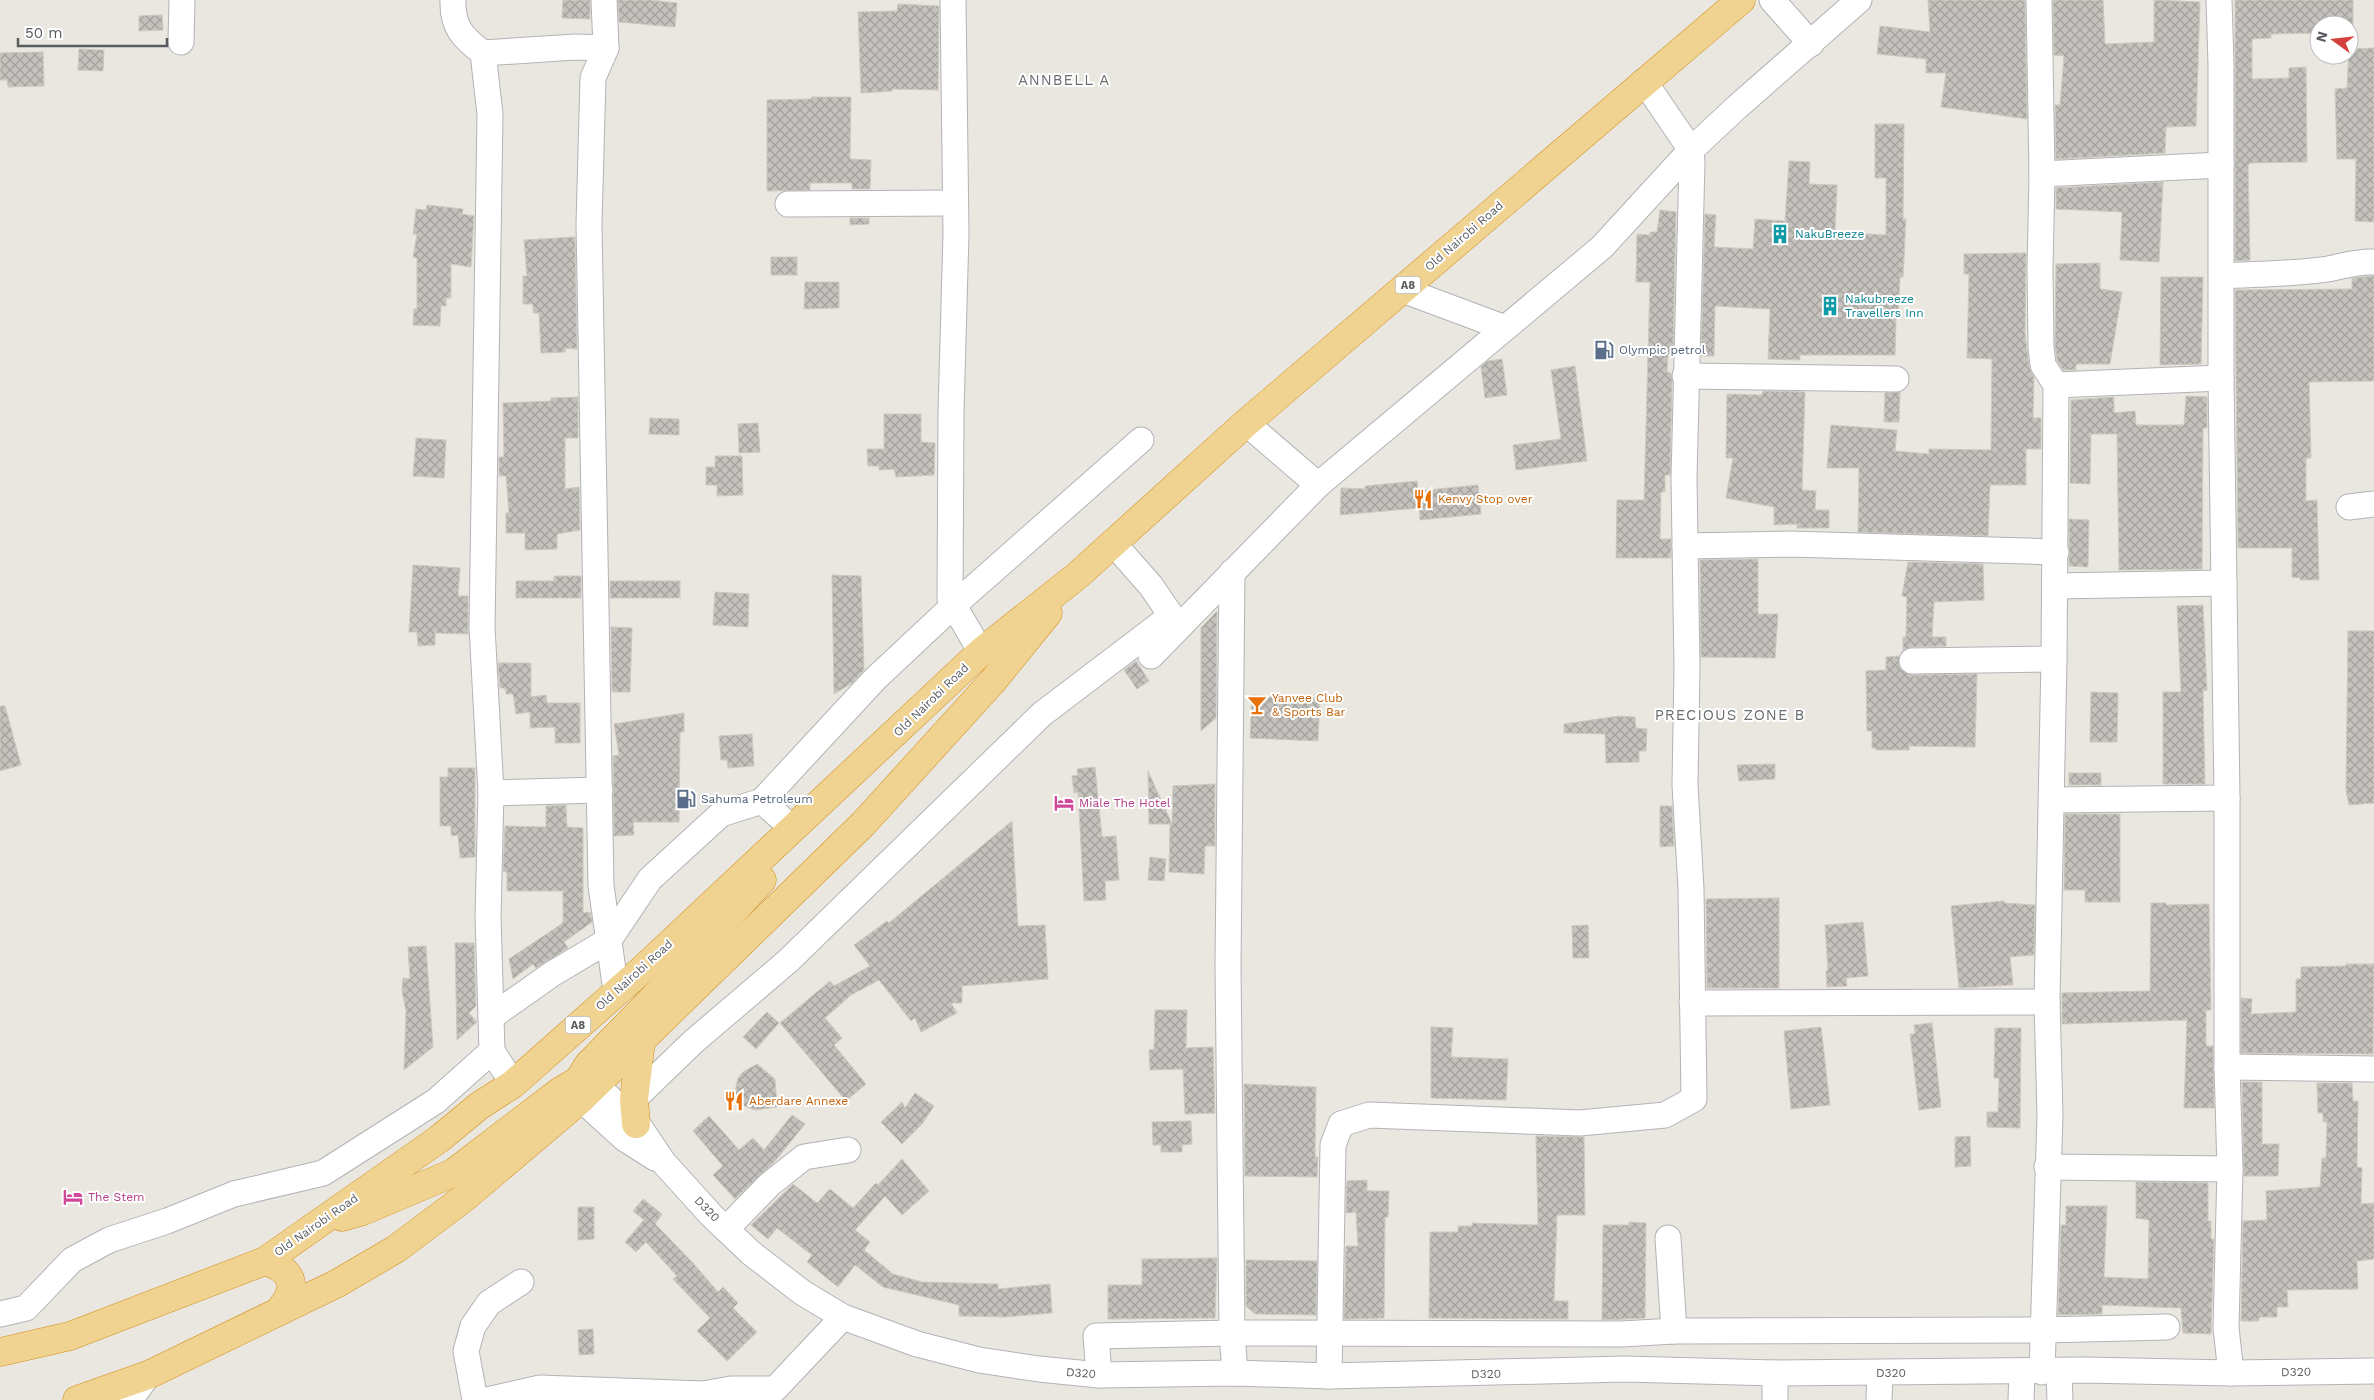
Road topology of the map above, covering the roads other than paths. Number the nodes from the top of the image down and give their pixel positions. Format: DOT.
graph roads {
  1 [pos="182,0"];
  2 [pos="453,0"];
  3 [pos="604,0"];
  4 [pos="953,0"];
  5 [pos="1741,0"];
  6 [pos="1772,0"];
  7 [pos="1859,0"];
  8 [pos="2039,0"];
  9 [pos="2218,0"];
  10 [pos="180,42"];
  11 [pos="1811,44"];
  12 [pos="606,48"];
  13 [pos="483,53"];
  14 [pos="1644,81"];
  15 [pos="1691,150"];
  16 [pos="2222,165"];
  17 [pos="2042,174"];
  18 [pos="955,203"];
  19 [pos="788,204"];
  20 [pos="2374,262"];
  21 [pos="2222,276"];
  22 [pos="1403,290"];
  23 [pos="1504,328"];
  24 [pos="1685,376"];
  25 [pos="2221,378"];
  26 [pos="1896,379"];
  27 [pos="2056,385"];
  28 [pos="1246,423"];
  29 [pos="1141,440"];
  30 [pos="1318,485"];
  31 [pos="2374,504"];
  32 [pos="2349,507"];
  33 [pos="1114,544"];
  34 [pos="1686,546"];
  35 [pos="2056,552"];
  36 [pos="1232,572"];
  37 [pos="1078,575"];
  38 [pos="2224,583"];
  39 [pos="2055,586"];
  40 [pos="954,606"];
  41 [pos="1175,622"];
  42 [pos="981,652"];
  43 [pos="1150,656"];
  44 [pos="2054,660"];
  45 [pos="1912,661"];
  46 [pos="838,788"];
  47 [pos="600,790"];
  48 [pos="491,793"];
  49 [pos="2227,798"];
  50 [pos="2052,800"];
  51 [pos="762,801"];
  52 [pos="793,829"];
  53 [pos="609,940"];
  54 [pos="616,991"];
  55 [pos="2047,1002"];
  56 [pos="1692,1004"];
  57 [pos="491,1017"];
  58 [pos="641,1041"];
  59 [pos="492,1051"];
  60 [pos="2226,1067"];
  61 [pos="2374,1069"];
  62 [pos="513,1084"];
  63 [pos="585,1088"];
  64 [pos="635,1111"];
  65 [pos="848,1150"];
  66 [pos="664,1163"];
  67 [pos="2047,1167"];
  68 [pos="2230,1169"];
  69 [pos="317,1225"];
  70 [pos="726,1229"];
  71 [pos="1668,1238"];
  72 [pos="265,1261"];
  73 [pos="521,1282"];
  74 [pos="278,1312"];
  75 [pos="0,1314"];
  76 [pos="843,1317"];
  77 [pos="2167,1327"];
  78 [pos="1733,1330"];
  79 [pos="2044,1330"];
  80 [pos="1674,1331"];
  81 [pos="1232,1333"];
  82 [pos="1330,1334"];
  83 [pos="1622,1334"];
  84 [pos="1494,1335"];
  85 [pos="0,1352"];
  86 [pos="1625,1369"];
  87 [pos="2374,1371"];
  88 [pos="1734,1372"];
  89 [pos="2041,1372"];
  90 [pos="1235,1373"];
  91 [pos="1775,1373"];
  92 [pos="1880,1373"];
  93 [pos="2231,1373"];
  94 [pos="1497,1374"];
  95 [pos="148,1375"];
  96 [pos="1099,1375"];
  97 [pos="1329,1376"];
  98 [pos="658,1396"];
  99 [pos="77,1400"];
  100 [pos="130,1400"];
  101 [pos="475,1400"];
  102 [pos="487,1400"];
  103 [pos="1775,1400"];
  104 [pos="1879,1400"];
  105 [pos="2021,1400"];
  106 [pos="2060,1400"];
  1 -- 10 [label="street"];
  2 -- 13 [label="street"];
  3 -- 12 [label="street"];
  4 -- 18 [label="street"];
  5 -- 14 [label="highway, Old Nairobi Road / A8"];
  6 -- 11 [label="street"];
  7 -- 11 [label="street"];
  8 -- 17 [label="street"];
  9 -- 16 [label="street"];
  11 -- 15 [label="street"];
  12 -- 13 [label="street"];
  12 -- 47 [label="street"];
  13 -- 48 [label="street"];
  14 -- 15 [label="street"];
  14 -- 22 [label="highway, Old Nairobi Road / A8"];
  15 -- 23 [label="street"];
  15 -- 24 [label="street"];
  16 -- 17 [label="street"];
  16 -- 21 [label="street"];
  17 -- 27 [label="street"];
  18 -- 19 [label="street"];
  18 -- 40 [label="street"];
  20 -- 21 [label="street"];
  21 -- 25 [label="street"];
  22 -- 23 [label="street"];
  22 -- 28 [label="highway, Old Nairobi Road / A8"];
  23 -- 30 [label="street"];
  24 -- 26 [label="street"];
  24 -- 34 [label="street"];
  25 -- 27 [label="street"];
  25 -- 38 [label="street"];
  27 -- 35 [label="street"];
  28 -- 30 [label="street"];
  28 -- 33 [label="highway, Old Nairobi Road / A8"];
  29 -- 40 [label="street"];
  30 -- 36 [label="street"];
  31 -- 32 [label="street"];
  33 -- 37 [label="highway, Old Nairobi Road / A8"];
  33 -- 41 [label="street"];
  34 -- 35 [label="street"];
  34 -- 56 [label="street"];
  35 -- 39 [label="street"];
  36 -- 41 [label="street"];
  36 -- 81 [label="street"];
  37 -- 42 [label="highway, Old Nairobi Road / A8"];
  37 -- 58 [label="highway, Old Nairobi Road / A8"];
  38 -- 39 [label="street"];
  38 -- 49 [label="street"];
  39 -- 44 [label="street"];
  40 -- 42 [label="street"];
  40 -- 51 [label="street"];
  41 -- 43 [label="street"];
  41 -- 64 [label="street"];
  42 -- 46 [label="highway, Old Nairobi Road / A8"];
  44 -- 45 [label="street"];
  44 -- 50 [label="street"];
  46 -- 52 [label="highway, Old Nairobi Road / A8"];
  46 -- 63 [label="highway"];
  47 -- 48 [label="street"];
  47 -- 53 [label="street"];
  48 -- 57 [label="street"];
  49 -- 50 [label="street"];
  49 -- 60 [label="street"];
  50 -- 55 [label="street"];
  51 -- 52 [label="street"];
  51 -- 53 [label="street"];
  52 -- 54 [label="highway, Old Nairobi Road / A8"];
  53 -- 54 [label="street"];
  53 -- 57 [label="street"];
  54 -- 62 [label="highway, Old Nairobi Road / A8"];
  55 -- 56 [label="street"];
  55 -- 67 [label="street"];
  56 -- 82 [label="street"];
  57 -- 59 [label="street"];
  58 -- 63 [label="highway, Old Nairobi Road / A8"];
  58 -- 64 [label="highway"];
  59 -- 62 [label="street"];
  59 -- 75 [label="street"];
  60 -- 61 [label="street"];
  60 -- 68 [label="street"];
  62 -- 69 [label="highway, Old Nairobi Road / A8"];
  63 -- 64 [label="street, D320"];
  63 -- 66 [label="street, D320"];
  63 -- 69 [label="highway"];
  63 -- 74 [label="highway, Old Nairobi Road / A8"];
  64 -- 66 [label="street, D320"];
  65 -- 70 [label="street"];
  66 -- 70 [label="street, D320 / D320"];
  67 -- 68 [label="street"];
  67 -- 79 [label="street"];
  68 -- 93 [label="street"];
  69 -- 72 [label="highway, Old Nairobi Road / A8"];
  70 -- 76 [label="street, D320 / D320"];
  71 -- 80 [label="street"];
  72 -- 74 [label="highway"];
  72 -- 85 [label="highway, Old Nairobi Road / A8"];
  73 -- 101 [label="street"];
  74 -- 95 [label="highway, Old Nairobi Road / A8"];
  76 -- 96 [label="street, D320 / D320"];
  76 -- 98 [label="street"];
  77 -- 79 [label="street"];
  78 -- 79 [label="street"];
  78 -- 80 [label="street"];
  78 -- 88 [label="street"];
  79 -- 89 [label="street"];
  80 -- 83 [label="street"];
  81 -- 82 [label="street"];
  81 -- 90 [label="street"];
  81 -- 96 [label="street"];
  82 -- 84 [label="street"];
  82 -- 97 [label="street"];
  83 -- 84 [label="street"];
  83 -- 86 [label="street"];
  84 -- 94 [label="street"];
  86 -- 88 [label="street, D320 / D320"];
  86 -- 94 [label="street, D320 / D320"];
  87 -- 93 [label="street, D320 / D320"];
  88 -- 91 [label="street, D320 / D320"];
  89 -- 92 [label="street, D320 / D320"];
  89 -- 93 [label="street, D320 / D320"];
  89 -- 105 [label="street"];
  89 -- 106 [label="street"];
  90 -- 96 [label="street, D320 / D320"];
  90 -- 97 [label="street, D320 / D320"];
  91 -- 92 [label="street, D320 / D320"];
  91 -- 103 [label="street"];
  92 -- 104 [label="street"];
  94 -- 97 [label="street, D320 / D320"];
  95 -- 99 [label="highway, Old Nairobi Road / A8"];
  95 -- 100 [label="street"];
  98 -- 102 [label="street"];
}
